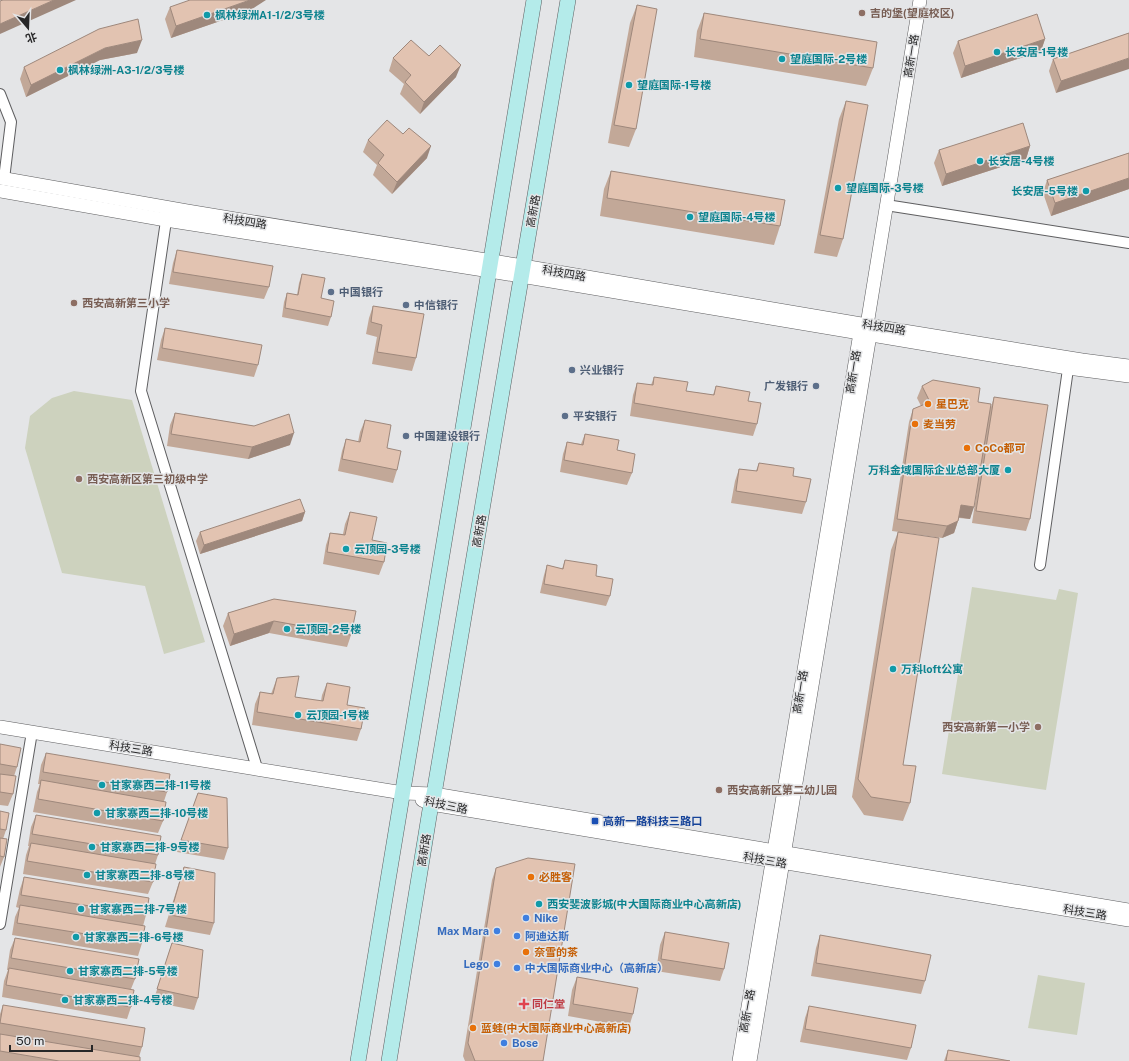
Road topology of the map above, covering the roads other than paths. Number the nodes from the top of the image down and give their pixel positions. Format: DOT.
graph roads {
  1 [pos="534,0"];
  2 [pos="568,0"];
  3 [pos="920,0"];
  4 [pos="0,94"];
  5 [pos="1,183"];
  6 [pos="886,205"];
  7 [pos="167,214"];
  8 [pos="1129,243"];
  9 [pos="491,266"];
  10 [pos="522,271"];
  11 [pos="866,331"];
  12 [pos="1069,363"];
  13 [pos="1129,366"];
  14 [pos="1129,376"];
  15 [pos="1040,565"];
  16 [pos="0,727"];
  17 [pos="32,732"];
  18 [pos="257,768"];
  19 [pos="403,793"];
  20 [pos="432,799"];
  21 [pos="778,856"];
  22 [pos="1129,910"];
  23 [pos="1129,920"];
  24 [pos="0,924"];
  25 [pos="358,1061"];
  26 [pos="389,1061"];
  27 [pos="739,1061"];
  28 [pos="750,1061"];
  1 -- 9 [label="main road"];
  2 -- 10 [label="main road, 高新路"];
  3 -- 6 [label="street, 高新一路"];
  4 -- 5 [label="street"];
  5 -- 7 [label="street, 科技四路"];
  6 -- 8 [label="street"];
  6 -- 11 [label="street, 高新一路"];
  7 -- 9 [label="street, 科技四路"];
  7 -- 18 [label="street"];
  9 -- 10 [label="street, 科技四路"];
  9 -- 19 [label="main road"];
  10 -- 11 [label="street, 科技四路"];
  10 -- 20 [label="main road, 高新路"];
  11 -- 12 [label="street, 科技四路"];
  11 -- 21 [label="street, 高新一路"];
  12 -- 13 [label="street, 科技四路"];
  12 -- 14 [label="street, 科技四路"];
  12 -- 15 [label="street"];
  16 -- 17 [label="street, 科技三路"];
  17 -- 18 [label="street, 科技三路"];
  17 -- 24 [label="street"];
  18 -- 19 [label="street, 科技三路"];
  19 -- 20 [label="street, 科技三路"];
  19 -- 25 [label="main road"];
  20 -- 21 [label="street, 科技三路"];
  20 -- 26 [label="main road, 高新路"];
  21 -- 22 [label="street, 科技三路"];
  21 -- 23 [label="street, 科技三路"];
  21 -- 27 [label="street, 高新一路"];
  21 -- 28 [label="street, 高新一路"];
}
